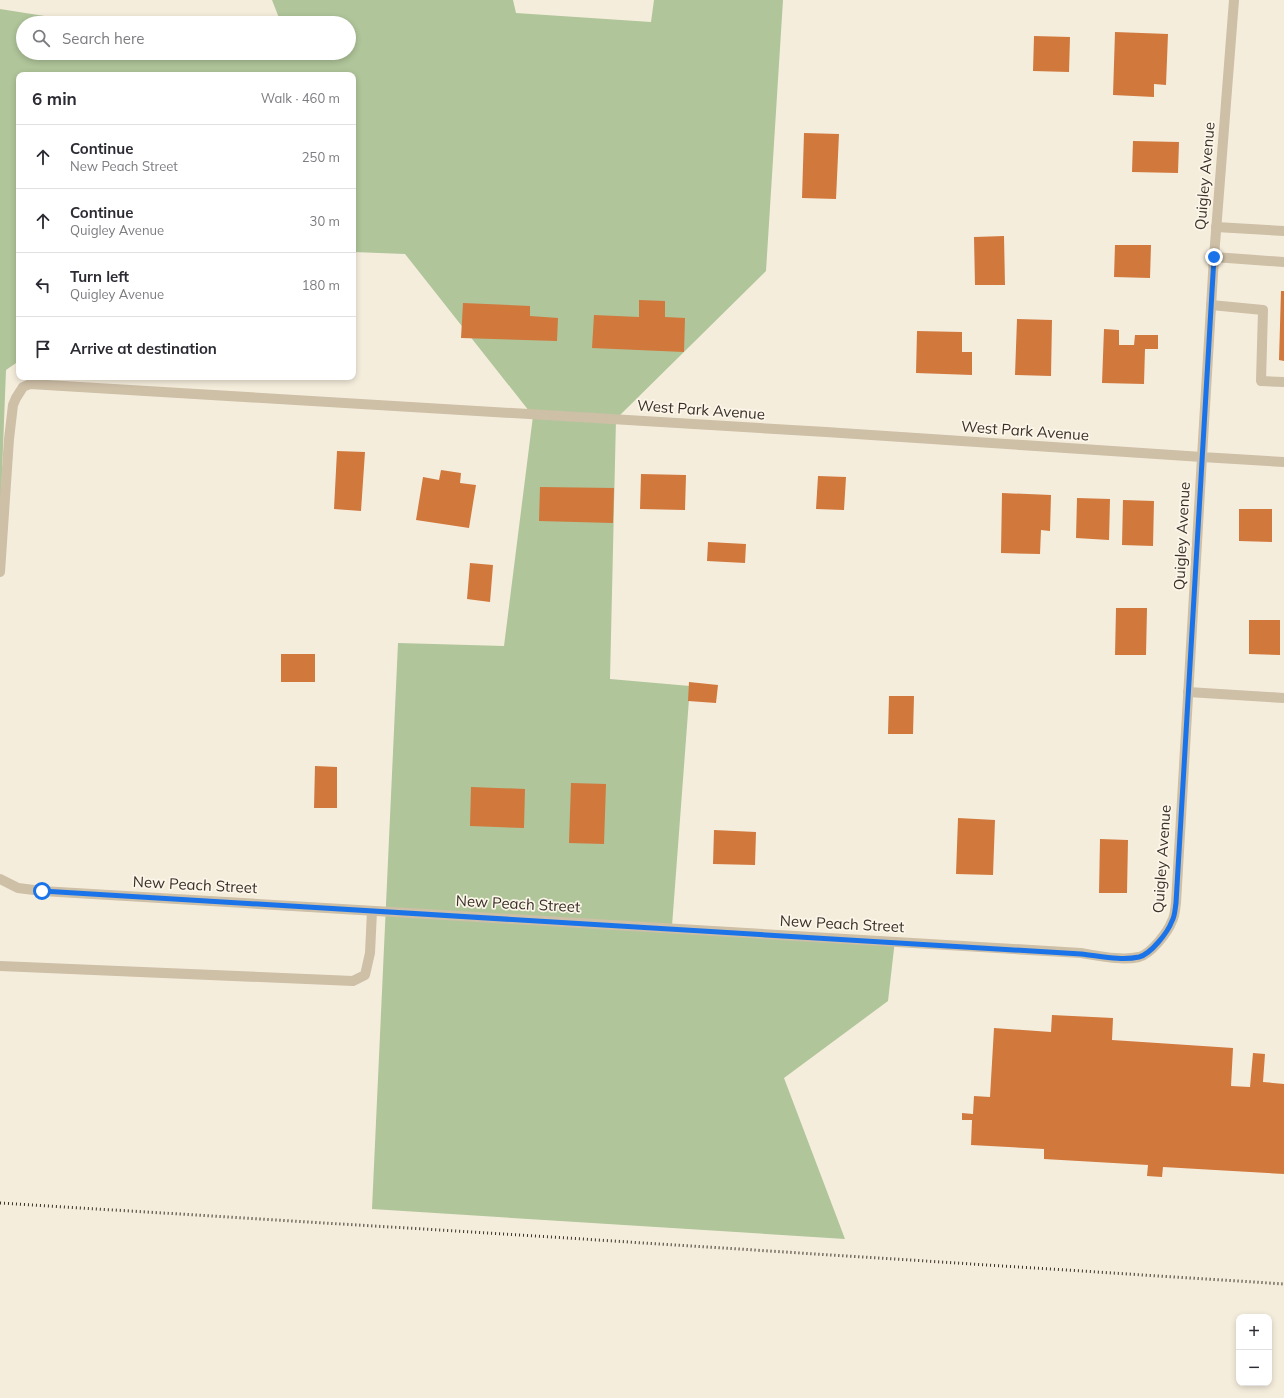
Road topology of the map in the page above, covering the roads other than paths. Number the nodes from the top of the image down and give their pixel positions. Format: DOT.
graph roads {
  1 [pos="1234,0"];
  2 [pos="1216,227"];
  3 [pos="1284,231"];
  4 [pos="1214,257"];
  5 [pos="1284,262"];
  6 [pos="1211,305"];
  7 [pos="1284,382"];
  8 [pos="1202,457"];
  9 [pos="1284,462"];
  10 [pos="0,572"];
  11 [pos="1188,692"];
  12 [pos="1284,698"];
  13 [pos="0,879"];
  14 [pos="372,911"];
  15 [pos="1037,951"];
  16 [pos="0,966"];
  1 -- 2 [label="street, Quigley Avenue"];
  2 -- 3 [label="street"];
  2 -- 4 [label="street, Quigley Avenue"];
  4 -- 5 [label="street"];
  4 -- 6 [label="street, Quigley Avenue"];
  6 -- 7 [label="street"];
  6 -- 8 [label="street, Quigley Avenue"];
  8 -- 9 [label="street, West Park Avenue"];
  8 -- 10 [label="street, West Park Avenue"];
  8 -- 11 [label="street, Quigley Avenue"];
  11 -- 12 [label="street"];
  11 -- 15 [label="street, Quigley Avenue"];
  13 -- 14 [label="street, New Peach Street"];
  14 -- 15 [label="street, New Peach Street"];
  14 -- 16 [label="street"];
}
